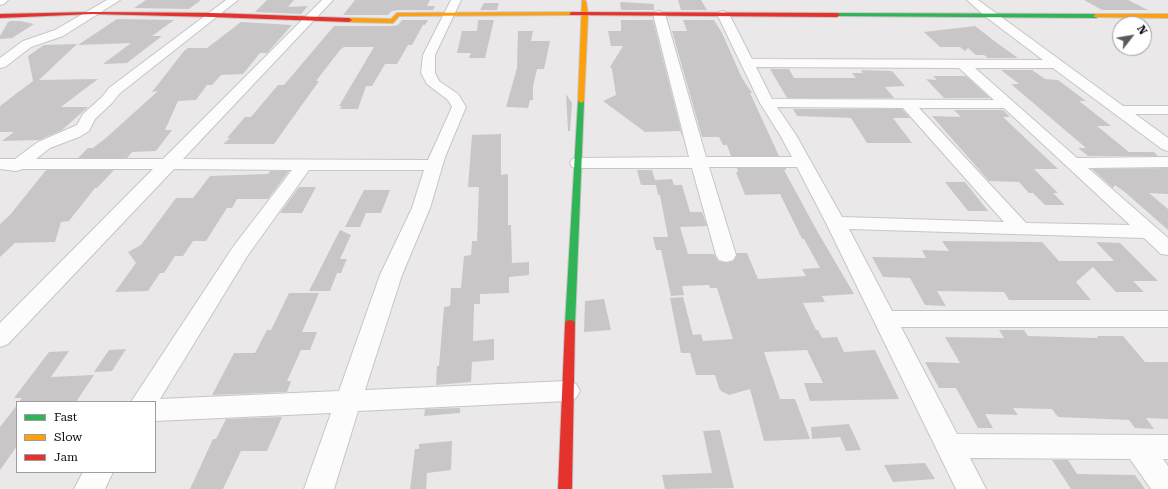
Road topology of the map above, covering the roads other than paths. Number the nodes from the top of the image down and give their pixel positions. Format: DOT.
graph roads {
  1 [pos="3,0"];
  2 [pos="115,0"];
  3 [pos="233,0"];
  4 [pos="328,0"];
  5 [pos="584,0"];
  6 [pos="972,0"];
  7 [pos="0,2"];
  8 [pos="452,8"];
  9 [pos="93,13"];
  10 [pos="586,14"];
  11 [pos="659,14"];
  12 [pos="723,14"];
  13 [pos="213,15"];
  14 [pos="0,16"];
  15 [pos="990,16"];
  16 [pos="1168,16"];
  17 [pos="308,20"];
  18 [pos="747,63"];
  19 [pos="962,63"];
  20 [pos="0,64"];
  21 [pos="1056,64"];
  22 [pos="767,103"];
  23 [pos="907,104"];
  24 [pos="1007,104"];
  25 [pos="1118,110"];
  26 [pos="1168,110"];
  27 [pos="1168,146"];
  28 [pos="699,162"];
  29 [pos="803,162"];
  30 [pos="1168,162"];
  31 [pos="18,163"];
  32 [pos="578,163"];
  33 [pos="1074,163"];
  34 [pos="0,164"];
  35 [pos="304,165"];
  36 [pos="435,165"];
  37 [pos="168,166"];
  38 [pos="0,178"];
  39 [pos="836,223"];
  40 [pos="1019,227"];
  41 [pos="1148,232"];
  42 [pos="1168,250"];
  43 [pos="726,255"];
  44 [pos="884,319"];
  45 [pos="1168,319"];
  46 [pos="0,338"];
  47 [pos="567,391"];
  48 [pos="145,401"];
  49 [pos="348,401"];
  50 [pos="156,410"];
  51 [pos="949,446"];
  52 [pos="1137,447"];
  53 [pos="1168,447"];
  54 [pos="98,473"];
  55 [pos="88,489"];
  56 [pos="319,489"];
  57 [pos="565,489"];
  58 [pos="970,489"];
  59 [pos="1168,489"];
  1 -- 7 [label="street"];
  2 -- 9 [label="street"];
  3 -- 13 [label="street"];
  4 -- 17 [label="street"];
  5 -- 10 [label="street"];
  6 -- 15 [label="street"];
  8 -- 10 [label="street"];
  8 -- 17 [label="street"];
  8 -- 36 [label="street"];
  9 -- 13 [label="street"];
  9 -- 14 [label="street"];
  9 -- 20 [label="street"];
  10 -- 11 [label="street"];
  10 -- 32 [label="street"];
  11 -- 12 [label="street"];
  11 -- 28 [label="street"];
  12 -- 15 [label="street"];
  12 -- 18 [label="street"];
  13 -- 17 [label="street"];
  13 -- 31 [label="street"];
  15 -- 16 [label="street"];
  15 -- 21 [label="street"];
  17 -- 37 [label="street"];
  18 -- 19 [label="street"];
  18 -- 22 [label="street"];
  19 -- 21 [label="street"];
  19 -- 24 [label="street"];
  21 -- 25 [label="street"];
  22 -- 23 [label="street"];
  22 -- 29 [label="street"];
  23 -- 24 [label="street"];
  23 -- 40 [label="street"];
  24 -- 33 [label="street"];
  25 -- 26 [label="street"];
  25 -- 27 [label="street"];
  28 -- 29 [label="street"];
  28 -- 32 [label="street"];
  28 -- 43 [label="street"];
  29 -- 39 [label="street"];
  30 -- 33 [label="street"];
  31 -- 34 [label="street"];
  31 -- 37 [label="street"];
  31 -- 38 [label="street"];
  32 -- 47 [label="street"];
  33 -- 41 [label="street"];
  35 -- 36 [label="street"];
  35 -- 37 [label="street"];
  35 -- 48 [label="street"];
  36 -- 49 [label="street"];
  37 -- 46 [label="street"];
  39 -- 40 [label="street"];
  39 -- 44 [label="street"];
  40 -- 41 [label="street"];
  41 -- 42 [label="street"];
  44 -- 45 [label="street"];
  44 -- 51 [label="street"];
  47 -- 49 [label="street"];
  47 -- 57 [label="street"];
  49 -- 50 [label="street"];
  49 -- 56 [label="street"];
  51 -- 52 [label="street"];
  51 -- 58 [label="street"];
  52 -- 53 [label="street"];
  52 -- 59 [label="street"];
  54 -- 55 [label="street"];
}
